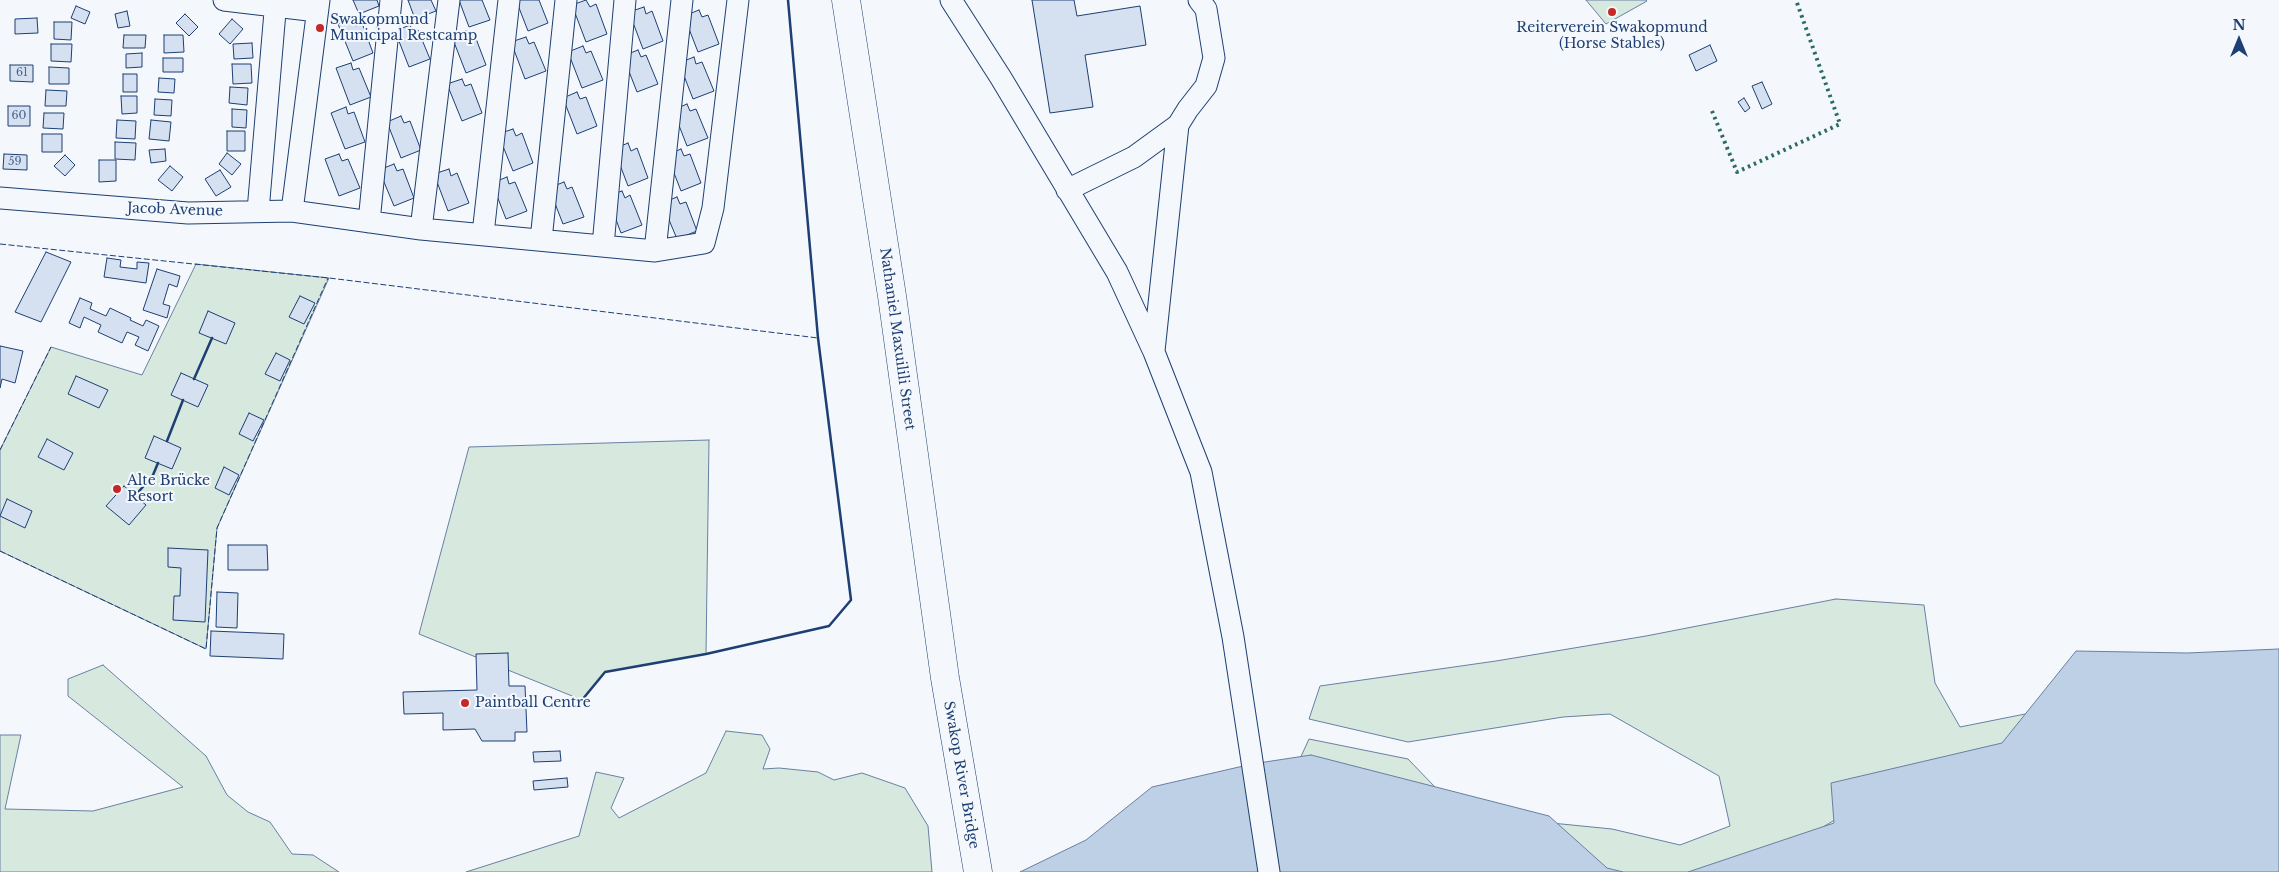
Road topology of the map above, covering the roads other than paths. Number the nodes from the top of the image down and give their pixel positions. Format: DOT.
graph roads {
  1 [pos="224,0"];
  2 [pos="391,0"];
  3 [pos="449,0"];
  4 [pos="509,0"];
  5 [pos="566,0"];
  6 [pos="625,0"];
  7 [pos="682,0"];
  8 [pos="738,0"];
  9 [pos="846,0"];
  10 [pos="951,0"];
  11 [pos="1199,0"];
  12 [pos="275,3"];
  13 [pos="318,5"];
  14 [pos="1178,126"];
  15 [pos="1068,190"];
  16 [pos="0,198"];
  17 [pos="258,211"];
  18 [pos="292,212"];
  19 [pos="369,222"];
  20 [pos="421,229"];
  21 [pos="483,234"];
  22 [pos="541,240"];
  23 [pos="603,246"];
  24 [pos="655,250"];
  25 [pos="1154,352"];
  26 [pos="945,678"];
  27 [pos="978,872"];
  28 [pos="1269,872"];
  1 -- 12 [label="street"];
  2 -- 19 [label="street"];
  3 -- 20 [label="street"];
  4 -- 21 [label="street"];
  5 -- 22 [label="street"];
  6 -- 23 [label="street"];
  7 -- 24 [label="street"];
  8 -- 24 [label="street, Jacob Avenue"];
  9 -- 26 [label="highway, Nathaniel Maxuilili Street"];
  10 -- 15 [label="street"];
  11 -- 14 [label="street"];
  12 -- 13 [label="street"];
  12 -- 17 [label="street"];
  13 -- 18 [label="street"];
  14 -- 15 [label="street"];
  14 -- 25 [label="street"];
  15 -- 25 [label="street"];
  16 -- 17 [label="street, Jacob Avenue"];
  17 -- 18 [label="street, Jacob Avenue"];
  18 -- 19 [label="street, Jacob Avenue"];
  19 -- 20 [label="street, Jacob Avenue"];
  20 -- 21 [label="street, Jacob Avenue"];
  21 -- 22 [label="street, Jacob Avenue"];
  22 -- 23 [label="street, Jacob Avenue"];
  23 -- 24 [label="street, Jacob Avenue"];
  25 -- 28 [label="street"];
  26 -- 27 [label="highway, Swakop River Bridge"];
}
